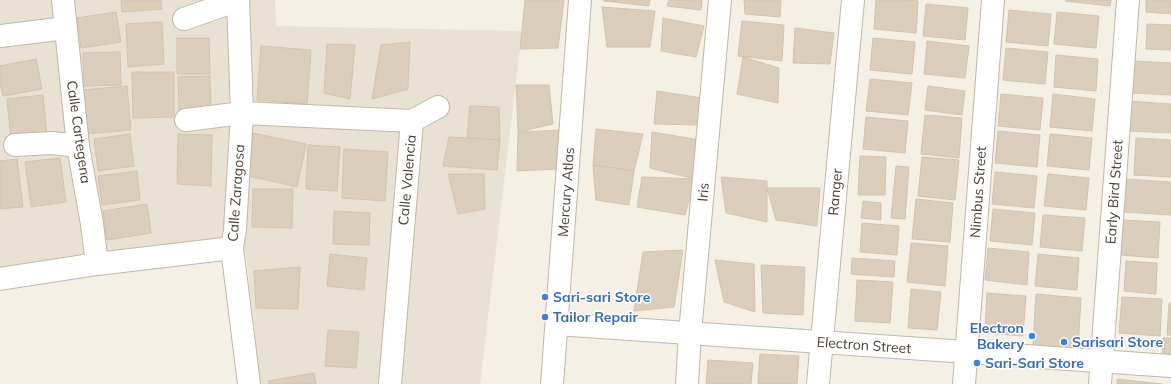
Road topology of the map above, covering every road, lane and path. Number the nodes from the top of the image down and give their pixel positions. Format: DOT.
graph roads {
  1 [pos="63,0"];
  2 [pos="238,0"];
  3 [pos="580,0"];
  4 [pos="720,0"];
  5 [pos="853,0"];
  6 [pos="993,0"];
  7 [pos="1128,0"];
  8 [pos="184,19"];
  9 [pos="66,28"];
  10 [pos="0,36"];
  11 [pos="438,106"];
  12 [pos="242,113"];
  13 [pos="186,120"];
  14 [pos="412,121"];
  15 [pos="15,145"];
  16 [pos="78,146"];
  17 [pos="232,248"];
  18 [pos="97,264"];
  19 [pos="0,279"];
  20 [pos="557,324"];
  21 [pos="690,333"];
  22 [pos="822,342"];
  23 [pos="966,352"];
  24 [pos="1102,361"];
  25 [pos="1171,366"];
  26 [pos="249,384"];
  27 [pos="390,384"];
  28 [pos="552,384"];
  29 [pos="687,384"];
  30 [pos="818,384"];
  31 [pos="964,384"];
  32 [pos="1100,384"];
  1 -- 9 [label="street, Calle Cartegena"];
  2 -- 8 [label="street"];
  2 -- 12 [label="street, Calle Zaragosa"];
  3 -- 20 [label="street, Mercury Atlas"];
  4 -- 21 [label="street, Iris"];
  5 -- 22 [label="street, Ranger"];
  6 -- 23 [label="street, Nimbus Street"];
  7 -- 24 [label="street, Early Bird Street"];
  9 -- 10 [label="street"];
  9 -- 16 [label="street, Calle Cartegena"];
  11 -- 14 [label="street"];
  12 -- 13 [label="street, Calle Valencia"];
  12 -- 14 [label="street, Calle Valencia"];
  12 -- 17 [label="street, Calle Zaragosa"];
  14 -- 27 [label="street, Calle Valencia"];
  15 -- 16 [label="street"];
  16 -- 18 [label="street, Calle Cartegena"];
  17 -- 18 [label="street"];
  17 -- 26 [label="street, Calle Zaragosa"];
  18 -- 19 [label="street"];
  20 -- 21 [label="street, Electron Street"];
  20 -- 28 [label="street, Mercury Atlas"];
  21 -- 22 [label="street, Electron Street"];
  21 -- 29 [label="street, Iris"];
  22 -- 23 [label="street, Electron Street"];
  22 -- 30 [label="street, Ranger"];
  23 -- 24 [label="street, Electron Street"];
  23 -- 31 [label="street, Nimbus Street"];
  24 -- 25 [label="street, Electron Street"];
  24 -- 32 [label="street, Early Bird Street"];
}
